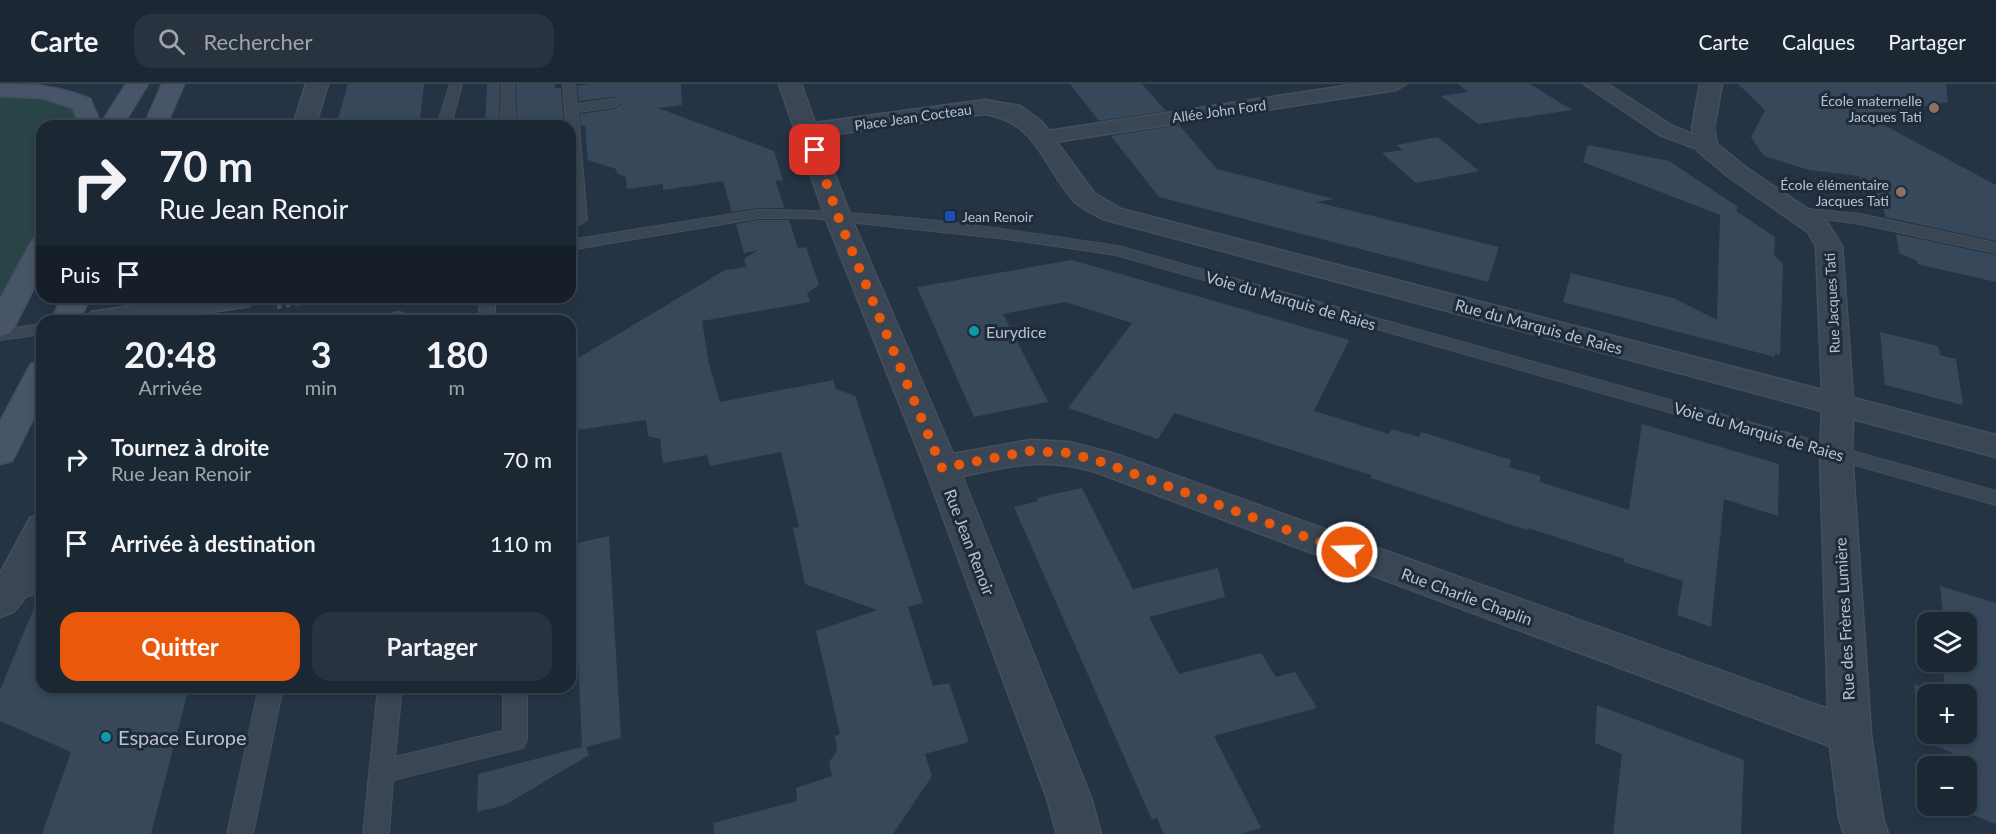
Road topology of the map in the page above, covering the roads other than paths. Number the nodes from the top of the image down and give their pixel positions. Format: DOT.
graph roads {
  1 [pos="137,84"];
  2 [pos="317,84"];
  3 [pos="456,84"];
  4 [pos="508,84"];
  5 [pos="569,84"];
  6 [pos="790,84"];
  7 [pos="1390,84"];
  8 [pos="1594,84"];
  9 [pos="1711,84"];
  10 [pos="0,90"];
  11 [pos="176,92"];
  12 [pos="615,103"];
  13 [pos="572,109"];
  14 [pos="89,120"];
  15 [pos="115,120"];
  16 [pos="159,120"];
  17 [pos="306,120"];
  18 [pos="445,120"];
  19 [pos="508,120"];
  20 [pos="573,120"];
  21 [pos="808,131"];
  22 [pos="1041,138"];
  23 [pos="1706,146"];
  24 [pos="576,172"];
  25 [pos="1085,198"];
  26 [pos="1799,212"];
  27 [pos="838,216"];
  28 [pos="579,220"];
  29 [pos="576,244"];
  30 [pos="1996,248"];
  31 [pos="36,258"];
  32 [pos="210,303"];
  33 [pos="131,315"];
  34 [pos="0,327"];
  35 [pos="36,330"];
  36 [pos="0,335"];
  37 [pos="36,388"];
  38 [pos="1838,403"];
  39 [pos="1996,446"];
  40 [pos="0,453"];
  41 [pos="1836,453"];
  42 [pos="942,468"];
  43 [pos="1996,498"];
  44 [pos="36,543"];
  45 [pos="17,593"];
  46 [pos="270,693"];
  47 [pos="389,693"];
  48 [pos="516,693"];
  49 [pos="1850,735"];
  50 [pos="381,772"];
  51 [pos="240,834"];
  52 [pos="376,834"];
  53 [pos="1079,834"];
  54 [pos="1866,834"];
  1 -- 15 [label="main road"];
  2 -- 17 [label="street"];
  3 -- 18 [label="lane"];
  4 -- 19 [label="lane"];
  5 -- 13 [label="lane"];
  6 -- 21 [label="street, Rue Jean Renoir"];
  7 -- 22 [label="street, Allée John Ford"];
  8 -- 23 [label="street"];
  9 -- 23 [label="street"];
  10 -- 14 [label="main road"];
  11 -- 16 [label="main road"];
  12 -- 13 [label="lane"];
  13 -- 20 [label="lane"];
  21 -- 22 [label="street, Place Jean Cocteau"];
  21 -- 27 [label="street, Rue Jean Renoir"];
  22 -- 25 [label="street, Place Jean Cocteau"];
  23 -- 26 [label="street, Rue Jacques Tati"];
  24 -- 28 [label="lane"];
  25 -- 38 [label="street, Rue du Marquis de Raies"];
  26 -- 30 [label="lane"];
  26 -- 38 [label="street, Rue Jacques Tati"];
  27 -- 29 [label="lane, Voie du Marquis de Raies"];
  27 -- 41 [label="lane, Voie du Marquis de Raies"];
  27 -- 42 [label="street, Rue Jean Renoir"];
  31 -- 34 [label="main road"];
  32 -- 33 [label="lane, bridge"];
  35 -- 36 [label="lane"];
  37 -- 40 [label="main road"];
  38 -- 39 [label="street, Rue du Marquis de Raies"];
  38 -- 41 [label="street, Rue des Frères Lumière"];
  41 -- 43 [label="lane, Voie du Marquis de Raies"];
  41 -- 49 [label="street, Rue des Frères Lumière"];
  42 -- 49 [label="street, Rue Charlie Chaplin"];
  42 -- 53 [label="street, Rue Jean Renoir"];
  44 -- 45 [label="street"];
  46 -- 51 [label="lane"];
  47 -- 50 [label="lane"];
  48 -- 50 [label="lane"];
  49 -- 54 [label="street, Rue des Frères Lumière"];
  50 -- 52 [label="lane"];
}
